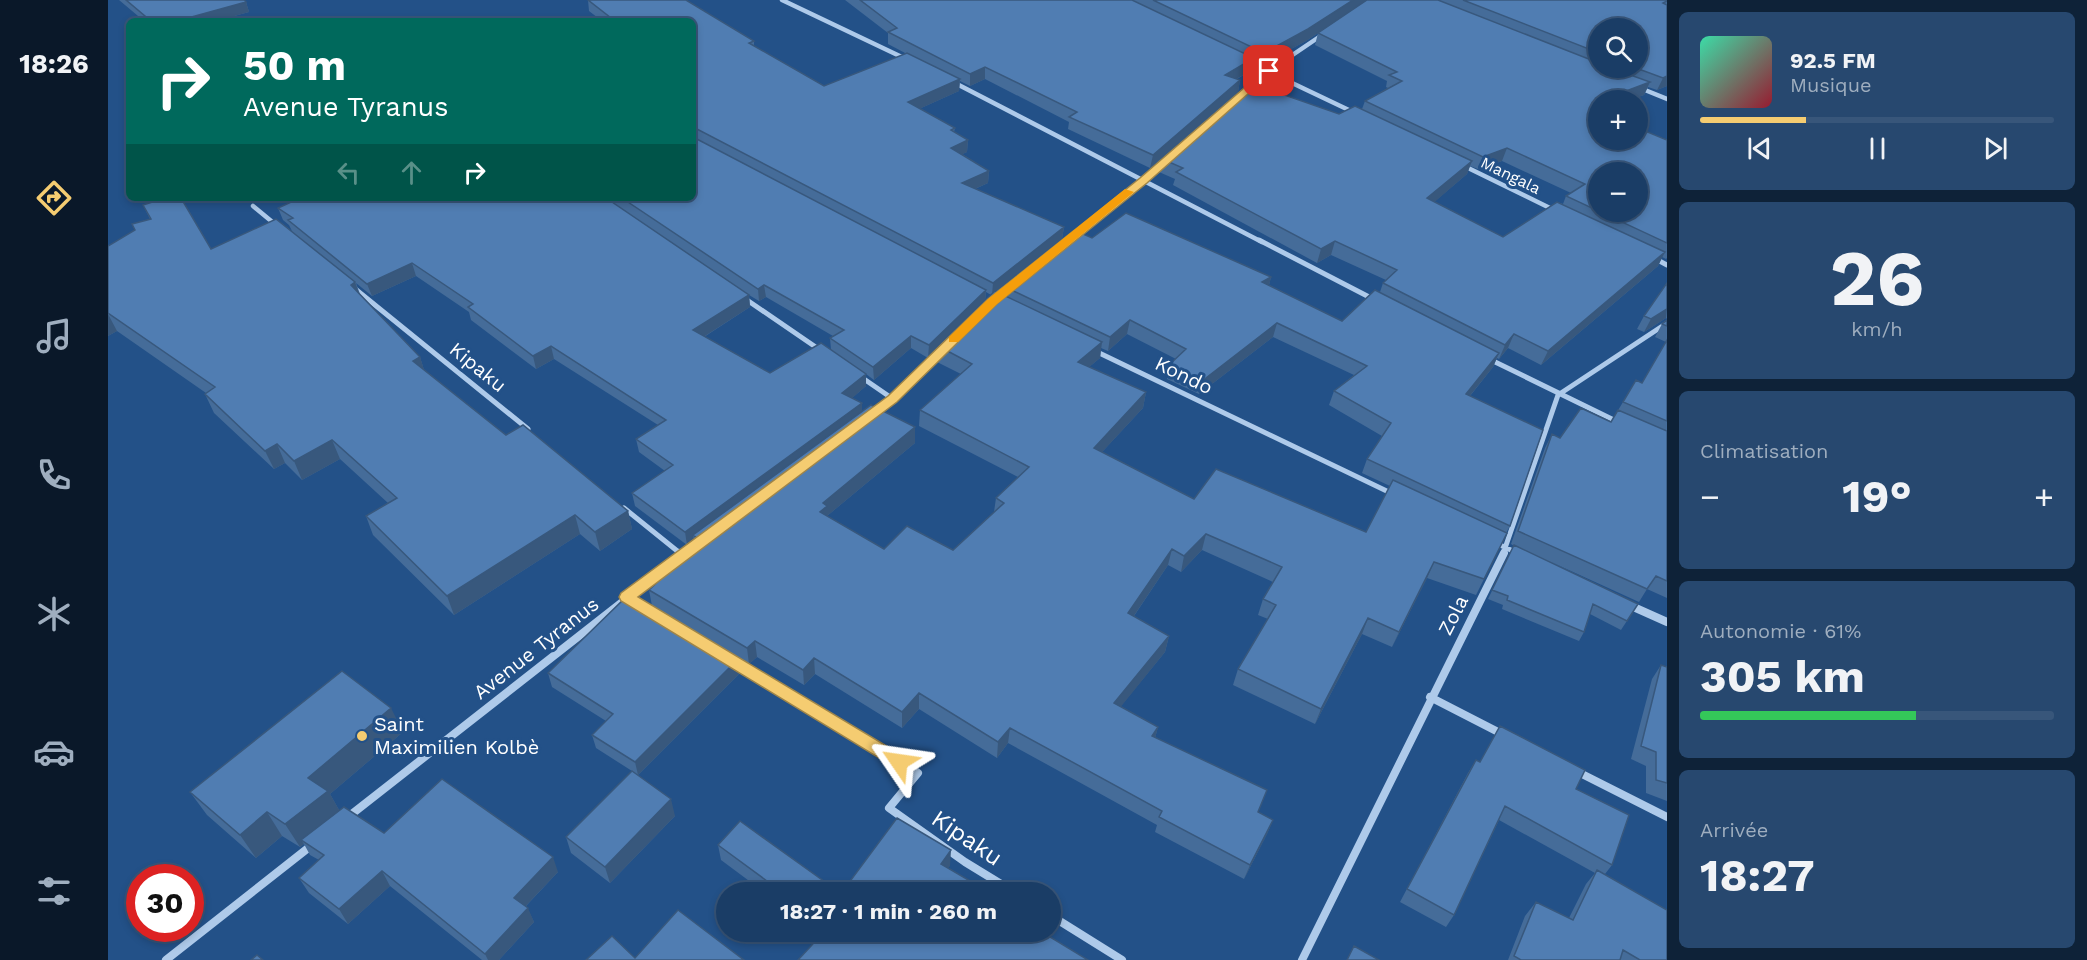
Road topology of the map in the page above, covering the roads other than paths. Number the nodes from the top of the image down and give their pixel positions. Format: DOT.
graph roads {
  1 [pos="782,0"];
  2 [pos="1326,32"];
  3 [pos="1238,57"];
  4 [pos="918,65"];
  5 [pos="1269,71"];
  6 [pos="949,80"];
  7 [pos="1634,86"];
  8 [pos="1242,95"];
  9 [pos="1667,99"];
  10 [pos="1355,113"];
  11 [pos="1170,157"];
  12 [pos="1452,160"];
  13 [pos="1143,180"];
  14 [pos="253,206"];
  15 [pos="1559,212"];
  16 [pos="280,228"];
  17 [pos="1064,244"];
  18 [pos="1646,254"];
  19 [pos="1667,264"];
  20 [pos="344,280"];
  21 [pos="736,292"];
  22 [pos="1377,301"];
  23 [pos="1667,323"];
  24 [pos="951,342"];
  25 [pos="1089,348"];
  26 [pos="824,352"];
  27 [pos="1483,356"];
  28 [pos="853,372"];
  29 [pos="1558,395"];
  30 [pos="892,399"];
  31 [pos="864,420"];
  32 [pos="1623,424"];
  33 [pos="536,436"];
  34 [pos="1399,497"];
  35 [pos="618,502"];
  36 [pos="1485,538"];
  37 [pos="701,540"];
  38 [pos="1506,548"];
  39 [pos="682,555"];
  40 [pos="1528,558"];
  41 [pos="627,597"];
  42 [pos="636,603"];
  43 [pos="1624,603"];
  44 [pos="1667,622"];
  45 [pos="725,656"];
  46 [pos="1430,697"];
  47 [pos="1512,739"];
  48 [pos="1574,770"];
  49 [pos="1667,817"];
  50 [pos="344,820"];
  51 [pos="316,842"];
  52 [pos="998,882"];
  53 [pos="1061,922"];
  54 [pos="166,960"];
  55 [pos="1122,960"];
  56 [pos="1302,960"];
  1 -- 4 [label="street"];
  2 -- 5 [label="street"];
  3 -- 5 [label="street"];
  5 -- 8 [label="street"];
  5 -- 10 [label="street"];
  6 -- 13 [label="street"];
  7 -- 9 [label="street"];
  11 -- 13 [label="street"];
  12 -- 15 [label="street, Mangala"];
  13 -- 17 [label="street"];
  13 -- 22 [label="street"];
  14 -- 16 [label="street"];
  18 -- 19 [label="street"];
  20 -- 33 [label="street, Kipaku"];
  21 -- 26 [label="street"];
  23 -- 29 [label="street"];
  24 -- 30 [label="street"];
  25 -- 34 [label="street, Kondo"];
  27 -- 29 [label="street"];
  28 -- 30 [label="street"];
  29 -- 32 [label="street"];
  29 -- 38 [label="street, Zola"];
  30 -- 31 [label="street"];
  35 -- 39 [label="street"];
  36 -- 38 [label="street"];
  37 -- 39 [label="street, Avenue Tyranus"];
  38 -- 40 [label="street"];
  38 -- 46 [label="street, Zola"];
  39 -- 41 [label="street, Avenue Tyranus"];
  41 -- 42 [label="street"];
  41 -- 50 [label="street, Avenue Tyranus"];
  43 -- 44 [label="street"];
  45 -- 52 [label="street, Kipaku"];
  46 -- 47 [label="street"];
  46 -- 56 [label="street, Zola"];
  48 -- 49 [label="street"];
  51 -- 54 [label="street"];
  53 -- 55 [label="street"];
}
